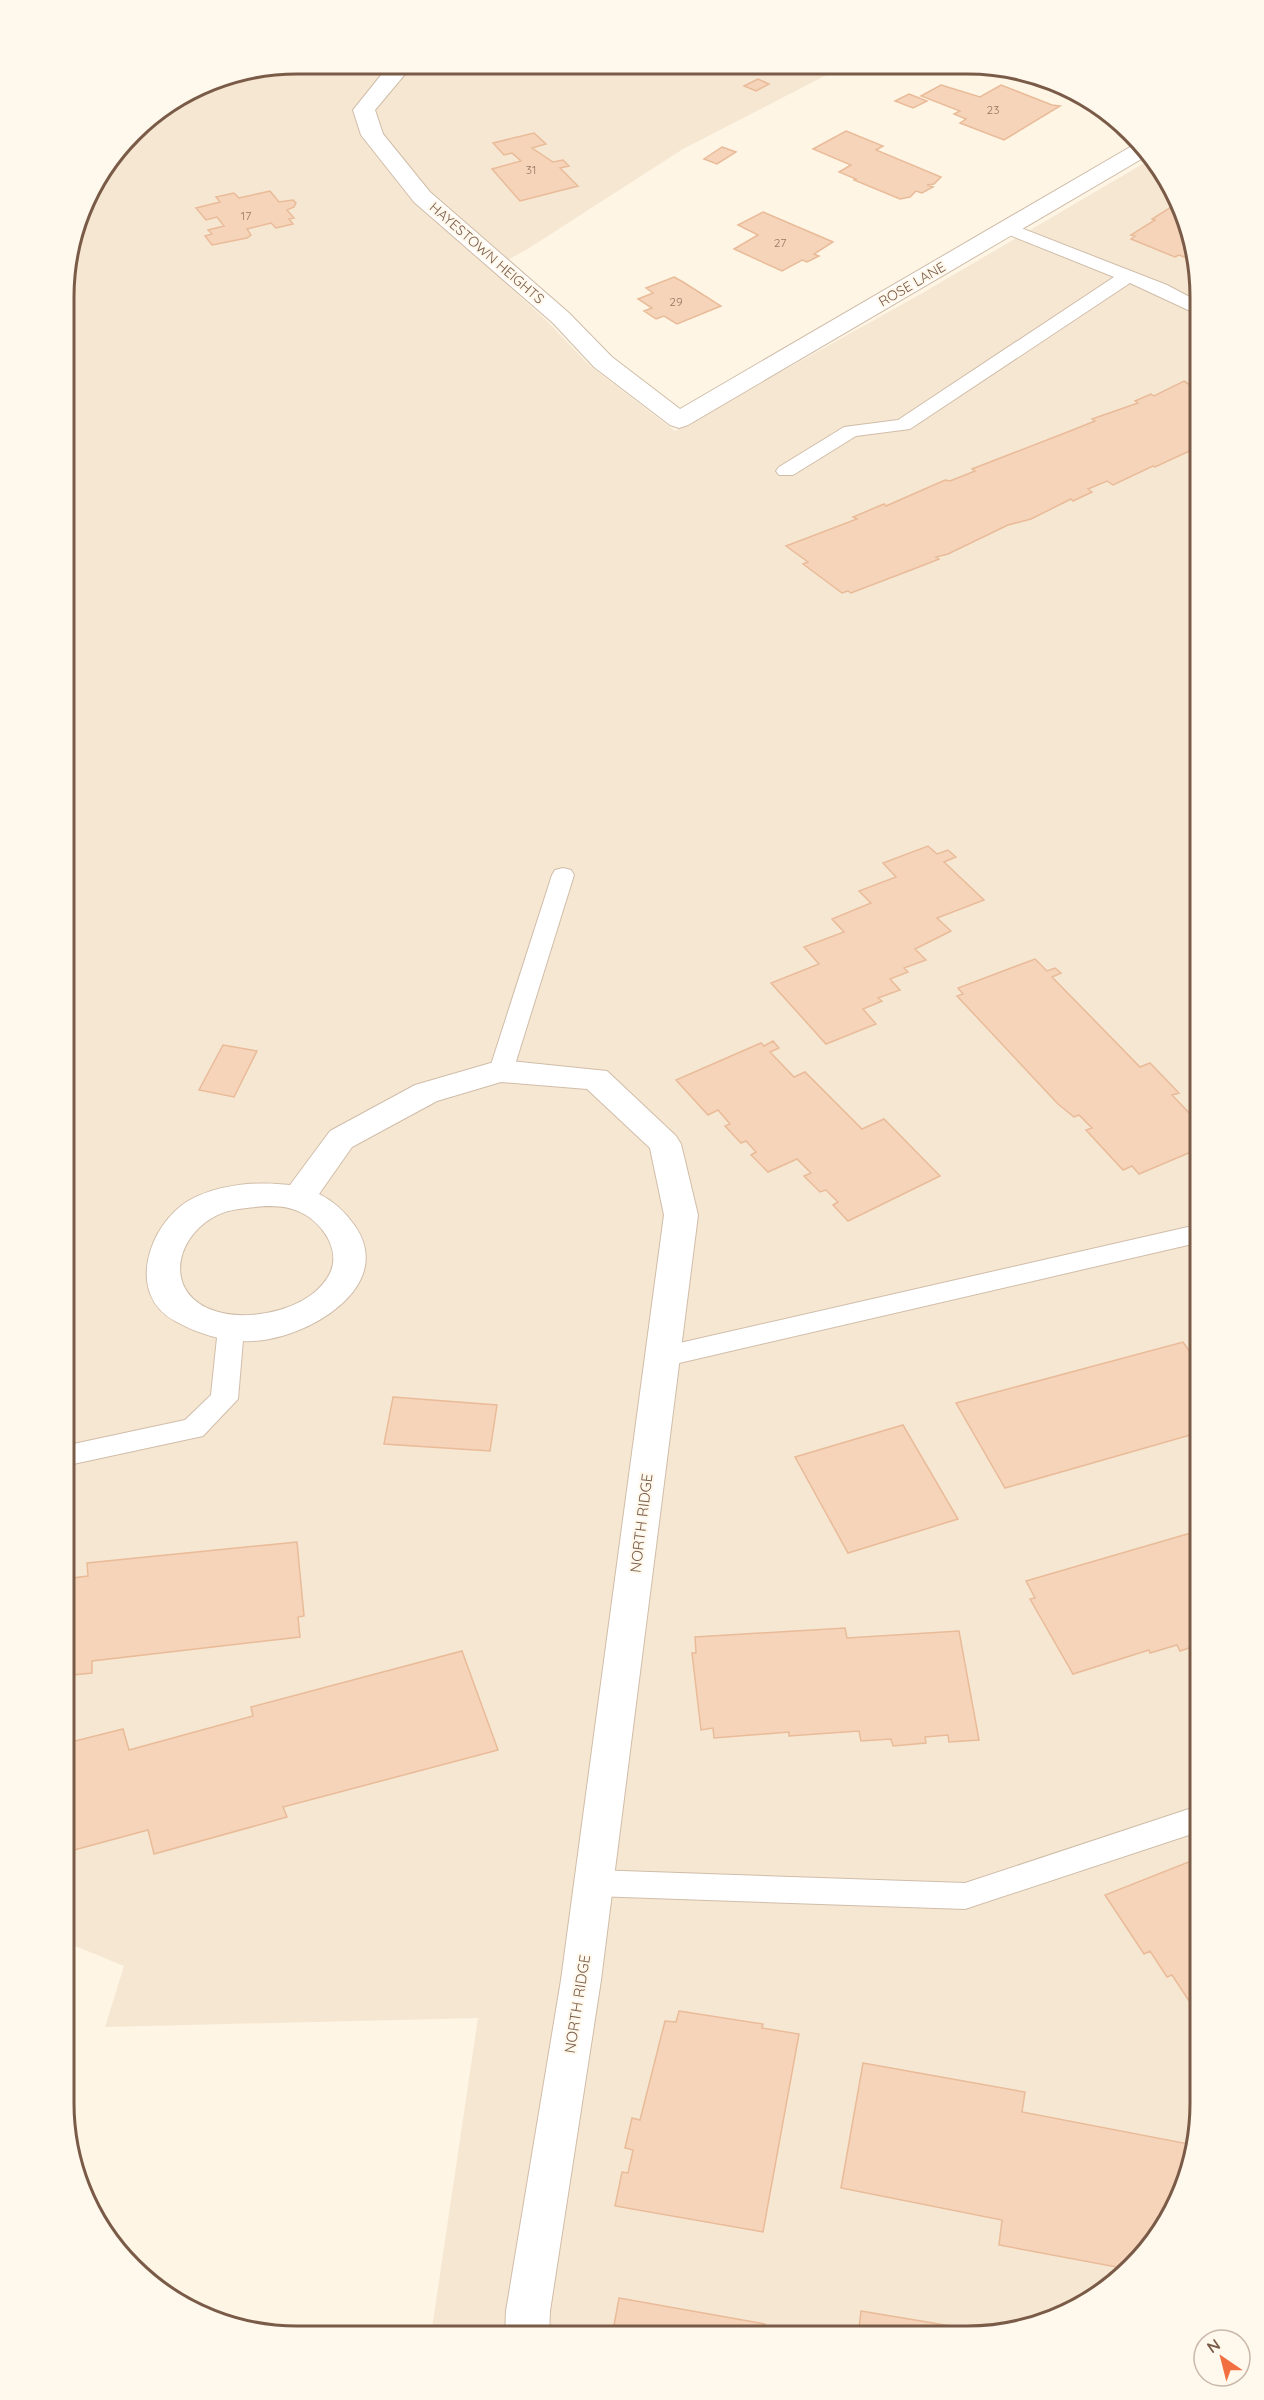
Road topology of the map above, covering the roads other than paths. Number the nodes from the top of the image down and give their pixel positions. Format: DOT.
graph roads {
  1 [pos="393,74"];
  2 [pos="1137,153"];
  3 [pos="1008,228"];
  4 [pos="1128,276"];
  5 [pos="1190,305"];
  6 [pos="679,420"];
  7 [pos="786,471"];
  8 [pos="563,875"];
  9 [pos="501,1071"];
  10 [pos="298,1198"];
  11 [pos="1190,1236"];
  12 [pos="231,1328"];
  13 [pos="662,1357"];
  14 [pos="74,1454"];
  15 [pos="1190,1822"];
  16 [pos="594,1883"];
  17 [pos="527,2326"];
  1 -- 6 [label="street, HAYESTOWN HEIGHTS"];
  2 -- 3 [label="street, ROSE LANE"];
  3 -- 4 [label="lane"];
  3 -- 6 [label="street, ROSE LANE"];
  4 -- 5 [label="lane"];
  4 -- 7 [label="lane"];
  8 -- 9 [label="lane"];
  9 -- 10 [label="street, NORTH RIDGE"];
  9 -- 13 [label="street, NORTH RIDGE"];
  10 -- 12 [label="street"];
  10 -- 12 [label="street"];
  11 -- 13 [label="lane"];
  12 -- 14 [label="lane"];
  13 -- 16 [label="street, NORTH RIDGE"];
  15 -- 16 [label="lane"];
  16 -- 17 [label="street, NORTH RIDGE"];
}
